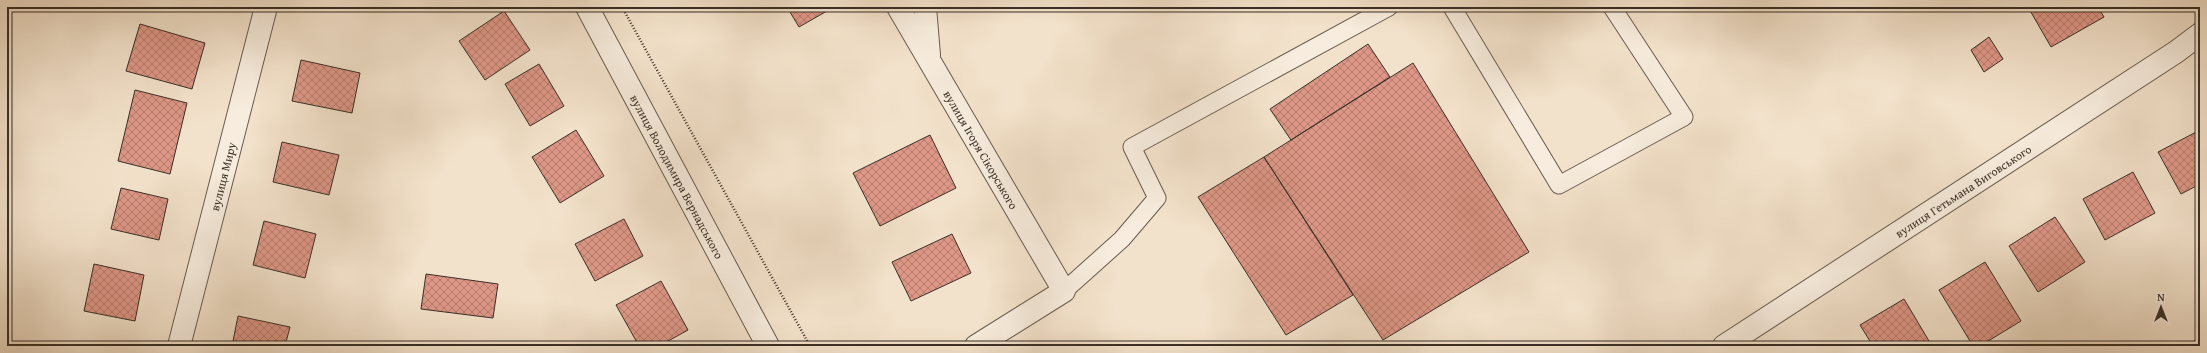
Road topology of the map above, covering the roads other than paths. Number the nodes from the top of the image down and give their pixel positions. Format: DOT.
graph roads {
  1 [pos="266,7"];
  2 [pos="587,7"];
  3 [pos="898,7"];
  4 [pos="925,7"];
  5 [pos="1389,7"];
  6 [pos="1452,7"];
  7 [pos="1612,7"];
  8 [pos="2200,34"];
  9 [pos="929,60"];
  10 [pos="1064,291"];
  11 [pos="179,346"];
  12 [pos="768,346"];
  13 [pos="976,346"];
  14 [pos="1724,346"];
  1 -- 11 [label="street, вулиця Миру"];
  2 -- 12 [label="street, вулиця Володимира Вернадського"];
  3 -- 9 [label="street, вулиця Ігоря Сікорського"];
  4 -- 9 [label="street"];
  5 -- 10 [label="lane"];
  6 -- 7 [label="lane"];
  8 -- 14 [label="street, вулиця Гетьмана Виговського"];
  9 -- 10 [label="street, вулиця Ігоря Сікорського"];
  10 -- 13 [label="street"];
}
